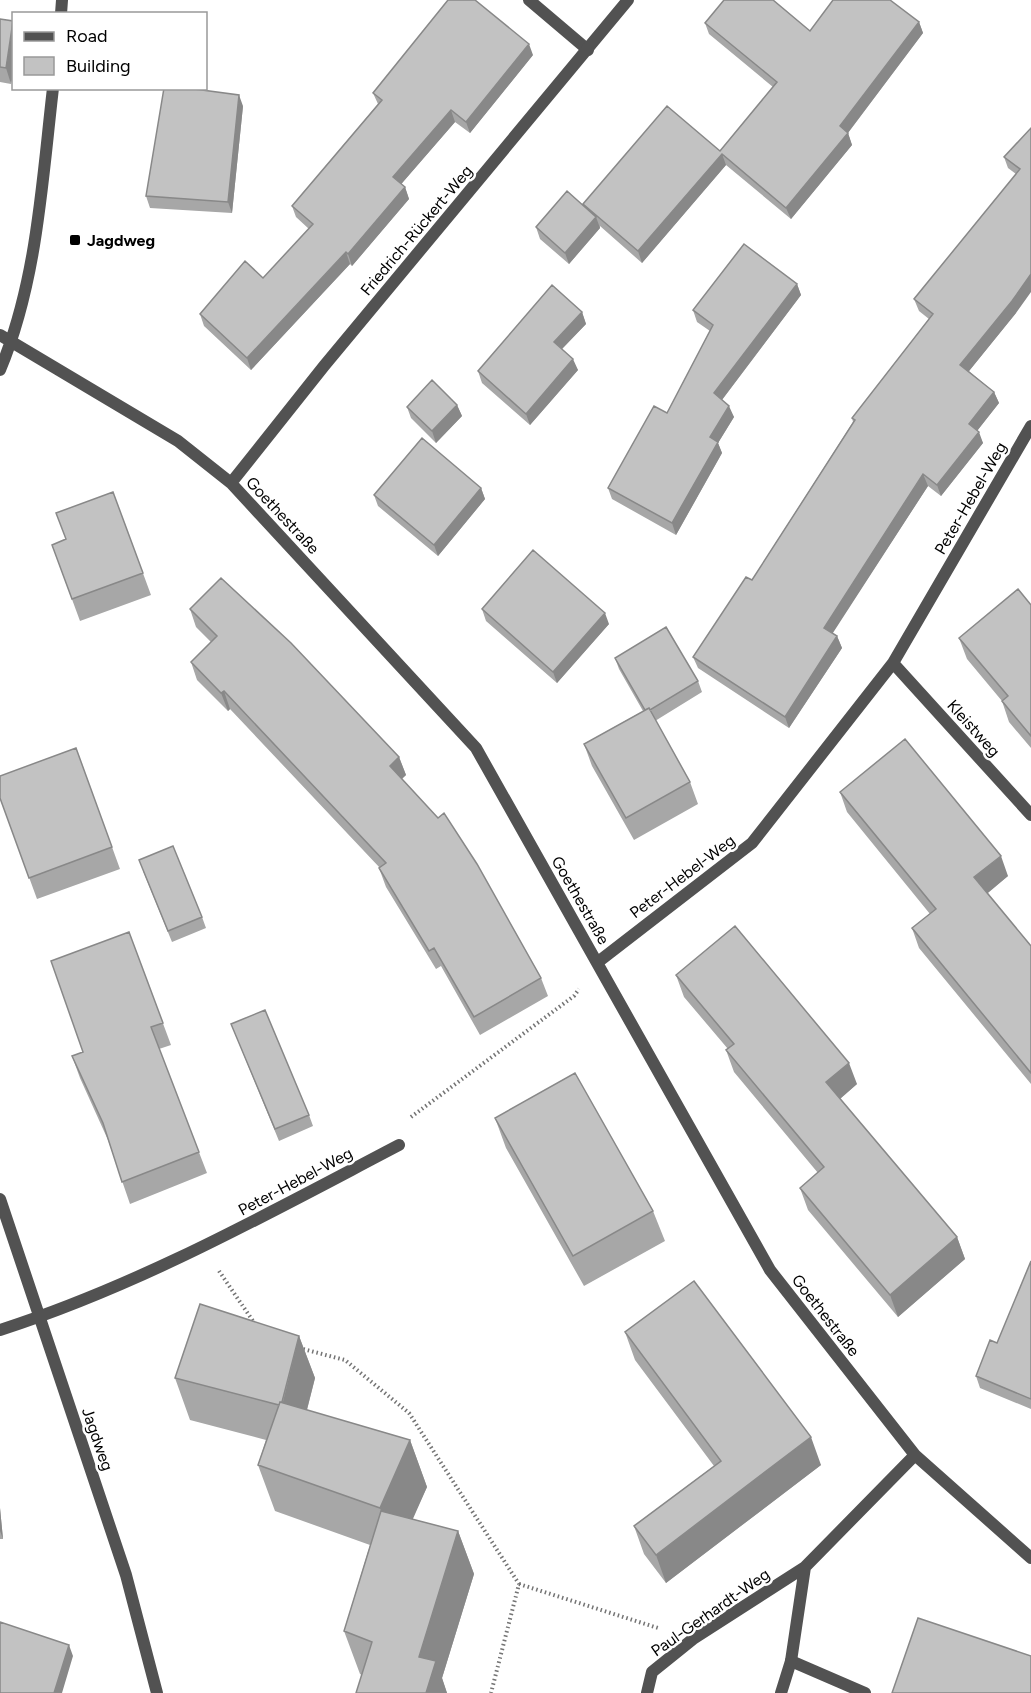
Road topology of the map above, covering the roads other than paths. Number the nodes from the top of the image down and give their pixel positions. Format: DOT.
graph roads {
  1 [pos="529,0"];
  2 [pos="628,0"];
  3 [pos="588,50"];
  4 [pos="53,90"];
  5 [pos="0,335"];
  6 [pos="12,341"];
  7 [pos="0,370"];
  8 [pos="1031,426"];
  9 [pos="231,483"];
  10 [pos="893,663"];
  11 [pos="1031,815"];
  12 [pos="598,962"];
  13 [pos="399,1145"];
  14 [pos="0,1199"];
  15 [pos="39,1317"];
  16 [pos="0,1330"];
  17 [pos="915,1455"];
  18 [pos="1031,1558"];
  19 [pos="805,1567"];
  20 [pos="791,1661"];
  21 [pos="157,1693"];
  22 [pos="647,1693"];
  23 [pos="781,1693"];
  24 [pos="865,1693"];
  1 -- 3 [label="street"];
  2 -- 3 [label="street, Friedrich-Rückert-Weg"];
  3 -- 9 [label="street, Friedrich-Rückert-Weg"];
  4 -- 6 [label="street"];
  5 -- 6 [label="street, Goethestraße"];
  6 -- 7 [label="street"];
  6 -- 9 [label="street, Goethestraße"];
  8 -- 10 [label="street, Peter-Hebel-Weg"];
  9 -- 12 [label="street, Goethestraße"];
  10 -- 11 [label="street, Kleistweg"];
  10 -- 12 [label="street, Peter-Hebel-Weg"];
  12 -- 17 [label="street, Goethestraße"];
  13 -- 15 [label="street, Peter-Hebel-Weg"];
  14 -- 15 [label="street, Jagdweg"];
  15 -- 16 [label="street, Peter-Hebel-Weg"];
  15 -- 21 [label="street, Jagdweg"];
  17 -- 18 [label="street, Goethestraße"];
  17 -- 19 [label="street, Paul-Gerhardt-Weg"];
  19 -- 20 [label="street"];
  19 -- 22 [label="street, Paul-Gerhardt-Weg"];
  20 -- 23 [label="street"];
  20 -- 24 [label="street"];
}
